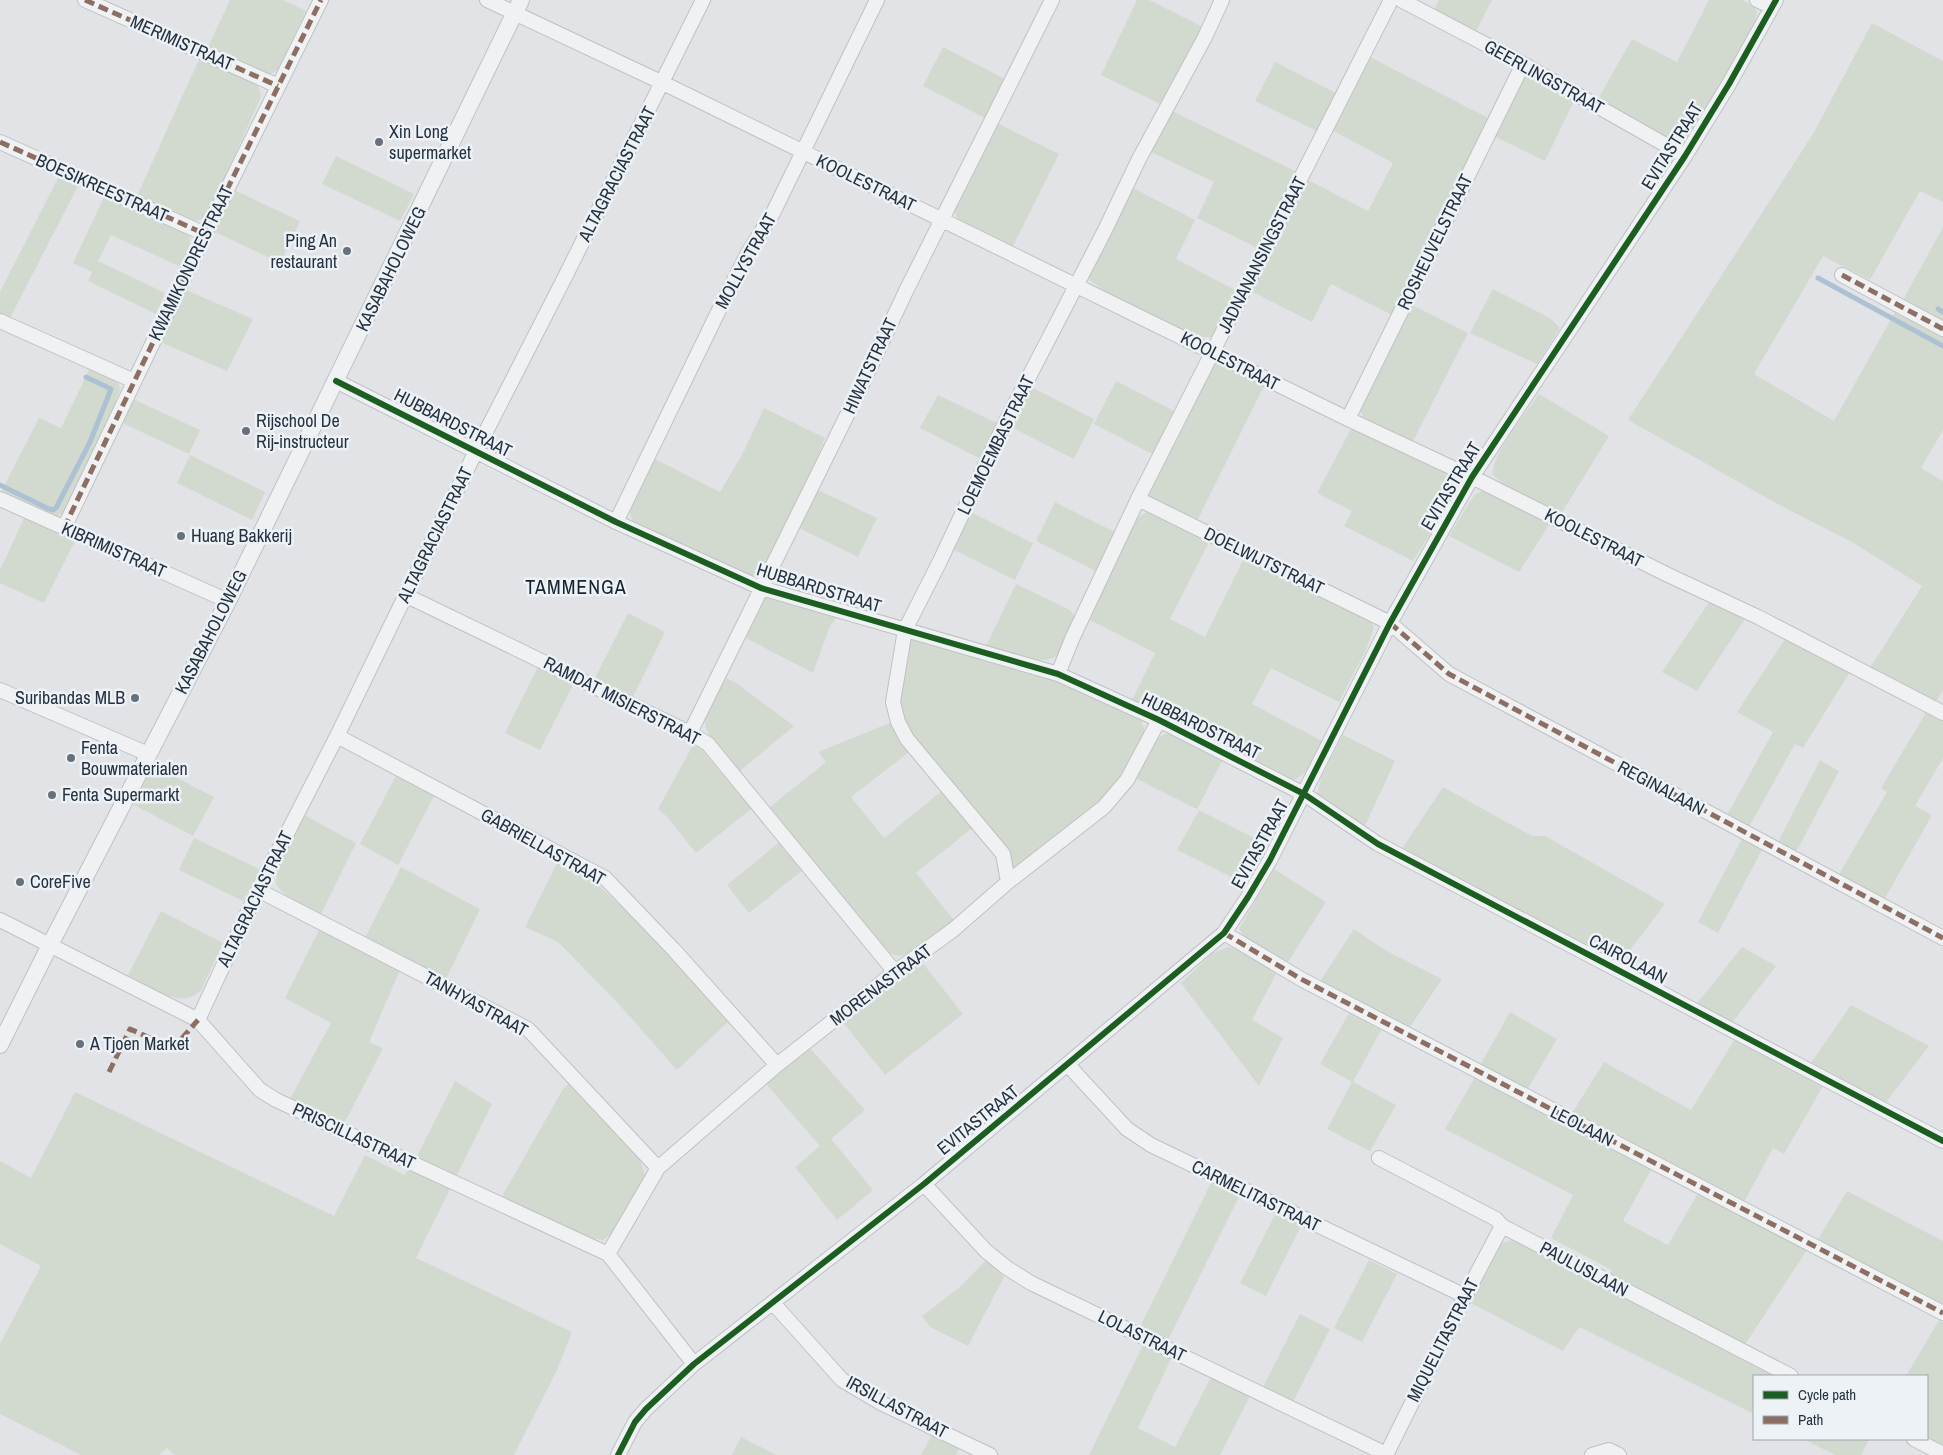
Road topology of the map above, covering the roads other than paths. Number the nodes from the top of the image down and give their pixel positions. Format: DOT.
graph roads {
  1 [pos="85,0"];
  2 [pos="321,0"];
  3 [pos="487,0"];
  4 [pos="703,0"];
  5 [pos="877,0"];
  6 [pos="1052,0"];
  7 [pos="1222,0"];
  8 [pos="1391,0"];
  9 [pos="1402,0"];
  10 [pos="1757,0"];
  11 [pos="1774,4"];
  12 [pos="518,6"];
  13 [pos="1523,64"];
  14 [pos="663,82"];
  15 [pos="278,86"];
  16 [pos="0,142"];
  17 [pos="804,152"];
  18 [pos="1685,156"];
  19 [pos="942,220"];
  20 [pos="204,234"];
  21 [pos="1842,275"];
  22 [pos="1077,284"];
  23 [pos="0,321"];
  24 [pos="1943,329"];
  25 [pos="1213,352"];
  26 [pos="134,381"];
  27 [pos="336,382"];
  28 [pos="1348,419"];
  29 [pos="476,451"];
  30 [pos="1472,477"];
  31 [pos="1138,499"];
  32 [pos="0,500"];
  33 [pos="616,522"];
  34 [pos="64,528"];
  35 [pos="761,588"];
  36 [pos="405,595"];
  37 [pos="228,601"];
  38 [pos="1390,623"];
  39 [pos="905,630"];
  40 [pos="1058,674"];
  41 [pos="0,690"];
  42 [pos="1943,713"];
  43 [pos="1159,720"];
  44 [pos="690,733"];
  45 [pos="337,736"];
  46 [pos="148,754"];
  47 [pos="1304,794"];
  48 [pos="1008,882"];
  49 [pos="258,890"];
  50 [pos="0,920"];
  51 [pos="1224,933"];
  52 [pos="1943,938"];
  53 [pos="50,945"];
  54 [pos="895,972"];
  55 [pos="198,1020"];
  56 [pos="0,1045"];
  57 [pos="1068,1065"];
  58 [pos="777,1066"];
  59 [pos="1943,1141"];
  60 [pos="1379,1158"];
  61 [pos="658,1168"];
  62 [pos="924,1184"];
  63 [pos="1502,1226"];
  64 [pos="608,1254"];
  65 [pos="1465,1296"];
  66 [pos="773,1303"];
  67 [pos="1943,1313"];
  68 [pos="694,1364"];
  69 [pos="1789,1375"];
  70 [pos="1916,1440"];
  71 [pos="1386,1454"];
  72 [pos="1943,1454"];
  73 [pos="618,1455"];
  74 [pos="990,1455"];
  75 [pos="1592,1455"];
  76 [pos="1619,1455"];
  1 -- 15 [label="street, MERIMISTRAAT"];
  2 -- 15 [label="street, KWAMIKONDRESTRAAT"];
  3 -- 12 [label="street, KOOLESTRAAT"];
  4 -- 14 [label="street, ALTAGRACIASTRAAT"];
  5 -- 17 [label="street, MOLLYSTRAAT"];
  6 -- 19 [label="street, HIWATSTRAAT"];
  7 -- 22 [label="street, LOEMOEMBASTRAAT"];
  8 -- 25 [label="street, JADNANANSINGSTRAAT"];
  9 -- 13 [label="street, GEERLINGSTRAAT"];
  10 -- 11 [label="street"];
  11 -- 18 [label="street, EVITASTRAAT"];
  12 -- 14 [label="street, KOOLESTRAAT"];
  12 -- 27 [label="street, KASABAHOLOWEG"];
  13 -- 18 [label="street, GEERLINGSTRAAT"];
  13 -- 28 [label="street, ROSHEUVELSTRAAT"];
  14 -- 17 [label="street, KOOLESTRAAT"];
  14 -- 29 [label="street, ALTAGRACIASTRAAT"];
  15 -- 20 [label="street, KWAMIKONDRESTRAAT"];
  16 -- 20 [label="street, BOESIKREESTRAAT"];
  17 -- 19 [label="street, KOOLESTRAAT"];
  17 -- 33 [label="street, MOLLYSTRAAT"];
  18 -- 30 [label="street, EVITASTRAAT"];
  19 -- 22 [label="street, KOOLESTRAAT"];
  19 -- 35 [label="street, HIWATSTRAAT"];
  20 -- 26 [label="street, KWAMIKONDRESTRAAT"];
  21 -- 24 [label="street"];
  22 -- 25 [label="street, KOOLESTRAAT"];
  22 -- 39 [label="street, LOEMOEMBASTRAAT"];
  23 -- 26 [label="street"];
  25 -- 28 [label="street, KOOLESTRAAT"];
  25 -- 31 [label="street, JADNANANSINGSTRAAT"];
  26 -- 34 [label="street, KWAMIKONDRESTRAAT"];
  27 -- 29 [label="street, HUBBARDSTRAAT"];
  27 -- 37 [label="street, KASABAHOLOWEG"];
  28 -- 30 [label="street, KOOLESTRAAT"];
  29 -- 33 [label="street, HUBBARDSTRAAT"];
  29 -- 36 [label="street, ALTAGRACIASTRAAT"];
  30 -- 38 [label="street, EVITASTRAAT"];
  30 -- 42 [label="street, KOOLESTRAAT"];
  31 -- 38 [label="street, DOELWIJTSTRAAT"];
  31 -- 40 [label="street, JADNANANSINGSTRAAT"];
  32 -- 34 [label="street, KIBRIMISTRAAT"];
  33 -- 35 [label="street, HUBBARDSTRAAT"];
  34 -- 37 [label="street, KIBRIMISTRAAT"];
  35 -- 39 [label="street, HUBBARDSTRAAT"];
  35 -- 44 [label="street, HIWATSTRAAT"];
  36 -- 44 [label="street, RAMDAT MISIERSTRAAT"];
  36 -- 45 [label="street, ALTAGRACIASTRAAT"];
  37 -- 46 [label="street, KASABAHOLOWEG"];
  38 -- 47 [label="street, EVITASTRAAT"];
  38 -- 52 [label="street, REGINALAAN"];
  39 -- 40 [label="street, HUBBARDSTRAAT"];
  39 -- 48 [label="street, LOEMOEMBASTRAAT"];
  40 -- 43 [label="street, HUBBARDSTRAAT"];
  41 -- 46 [label="street"];
  43 -- 47 [label="street, HUBBARDSTRAAT"];
  43 -- 48 [label="street, MORENASTRAAT"];
  44 -- 54 [label="street, RAMDAT MISIERSTRAAT"];
  45 -- 49 [label="street, ALTAGRACIASTRAAT"];
  45 -- 58 [label="street, GABRIELLASTRAAT"];
  46 -- 53 [label="street, KASABAHOLOWEG"];
  47 -- 51 [label="street, EVITASTRAAT"];
  47 -- 59 [label="street, CAIROLAAN"];
  48 -- 54 [label="street, MORENASTRAAT"];
  49 -- 55 [label="street, ALTAGRACIASTRAAT"];
  49 -- 61 [label="street, TANHYASTRAAT"];
  50 -- 53 [label="street, PRISCILLASTRAAT"];
  51 -- 57 [label="street, EVITASTRAAT"];
  51 -- 67 [label="street, LEOLAAN"];
  53 -- 55 [label="street, PRISCILLASTRAAT"];
  53 -- 56 [label="street, KASABAHOLOWEG"];
  54 -- 58 [label="street, MORENASTRAAT"];
  55 -- 64 [label="street, PRISCILLASTRAAT"];
  57 -- 62 [label="street, EVITASTRAAT"];
  57 -- 65 [label="street, CARMELITASTRAAT"];
  58 -- 61 [label="street, MORENASTRAAT"];
  60 -- 63 [label="street, PAULUSLAAN"];
  61 -- 64 [label="street, MORENASTRAAT"];
  62 -- 66 [label="street, EVITASTRAAT"];
  62 -- 71 [label="street, LOLASTRAAT"];
  63 -- 65 [label="street, MIQUELITASTRAAT"];
  63 -- 69 [label="street, PAULUSLAAN"];
  64 -- 68 [label="street, PRISCILLASTRAAT"];
  65 -- 71 [label="street, MIQUELITASTRAAT"];
  66 -- 68 [label="street, EVITASTRAAT"];
  66 -- 74 [label="street, IRSILLASTRAAT"];
  68 -- 73 [label="street, EVITASTRAAT"];
  70 -- 72 [label="street"];
  75 -- 76 [label="street"];
}
